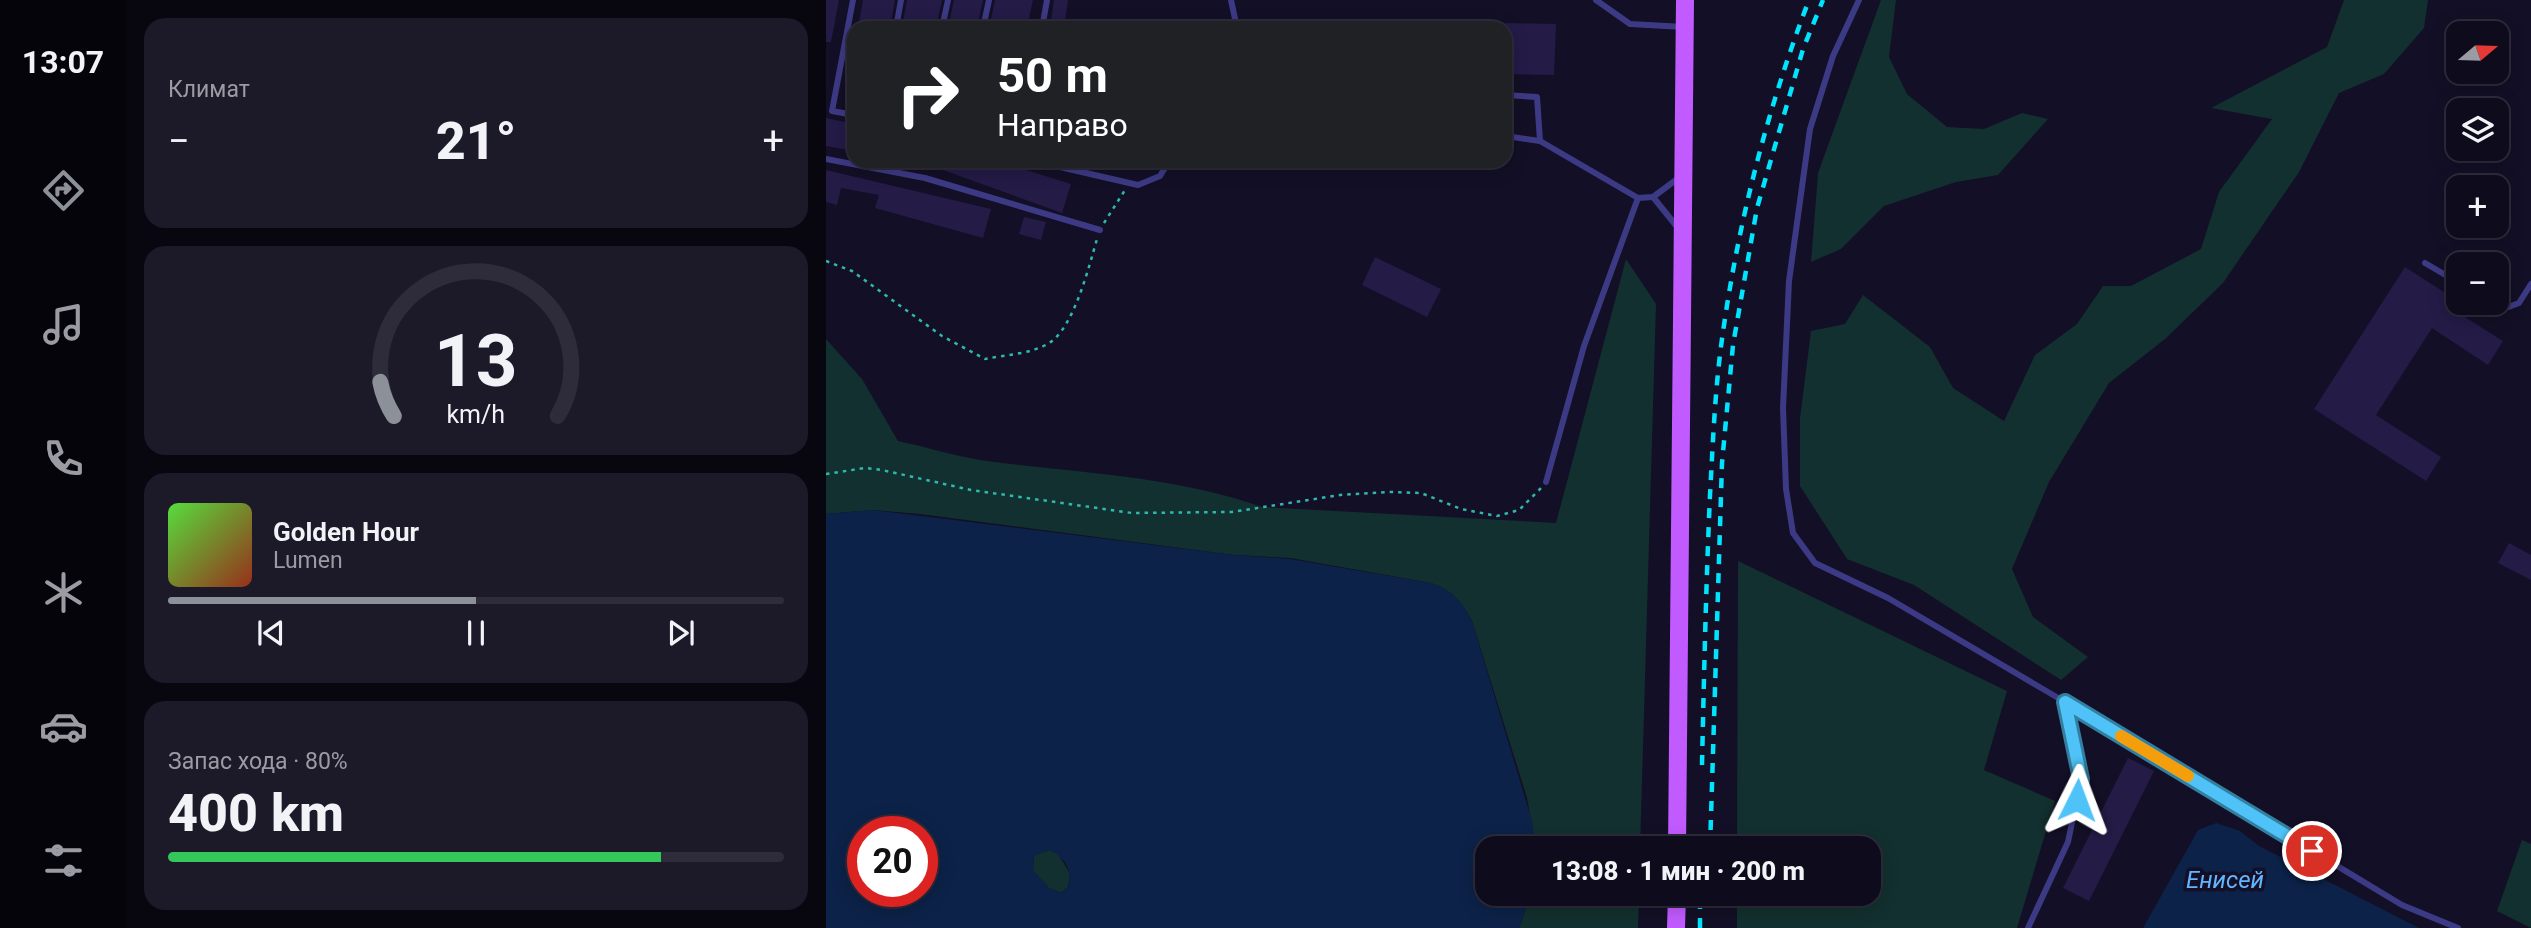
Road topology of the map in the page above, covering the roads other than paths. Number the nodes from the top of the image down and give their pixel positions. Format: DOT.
graph roads {
  1 [pos="853,0"];
  2 [pos="901,0"];
  3 [pos="948,0"];
  4 [pos="989,0"];
  5 [pos="1047,0"];
  6 [pos="1231,0"];
  7 [pos="1597,0"];
  8 [pos="1685,0"];
  9 [pos="1858,0"];
  10 [pos="848,21"];
  11 [pos="897,21"];
  12 [pos="944,21"];
  13 [pos="985,21"];
  14 [pos="1043,21"];
  15 [pos="1236,21"];
  16 [pos="1685,27"];
  17 [pos="847,28"];
  18 [pos="1512,95"];
  19 [pos="829,111"];
  20 [pos="847,114"];
  21 [pos="1512,137"];
  22 [pos="1540,141"];
  23 [pos="826,159"];
  24 [pos="847,163"];
  25 [pos="873,168"];
  26 [pos="1057,168"];
  27 [pos="1165,168"];
  28 [pos="1685,174"];
  29 [pos="1653,197"];
  30 [pos="1638,198"];
  31 [pos="1100,230"];
  32 [pos="1684,237"];
  33 [pos="2425,263"];
  34 [pos="2446,275"];
  35 [pos="2531,285"];
  36 [pos="2509,307"];
  37 [pos="1546,482"];
  38 [pos="2065,702"];
  39 [pos="1677,836"];
  40 [pos="1676,906"];
  41 [pos="1676,928"];
  42 [pos="2028,928"];
  43 [pos="2458,928"];
  1 -- 10 [label="lane"];
  2 -- 11 [label="lane"];
  3 -- 12 [label="lane"];
  4 -- 13 [label="lane"];
  5 -- 14 [label="lane"];
  6 -- 15 [label="lane"];
  7 -- 16 [label="lane"];
  8 -- 16 [label="main road"];
  9 -- 38 [label="lane"];
  16 -- 28 [label="main road"];
  17 -- 19 [label="lane"];
  18 -- 22 [label="lane"];
  19 -- 20 [label="lane"];
  21 -- 22 [label="lane"];
  22 -- 30 [label="lane"];
  23 -- 24 [label="lane"];
  25 -- 31 [label="lane"];
  26 -- 27 [label="lane"];
  28 -- 29 [label="lane"];
  28 -- 32 [label="main road"];
  29 -- 30 [label="lane"];
  29 -- 32 [label="lane"];
  30 -- 37 [label="lane"];
  32 -- 39 [label="main road"];
  33 -- 34 [label="lane"];
  35 -- 36 [label="lane"];
  38 -- 42 [label="lane"];
  38 -- 43 [label="lane"];
  40 -- 41 [label="main road"];
}
